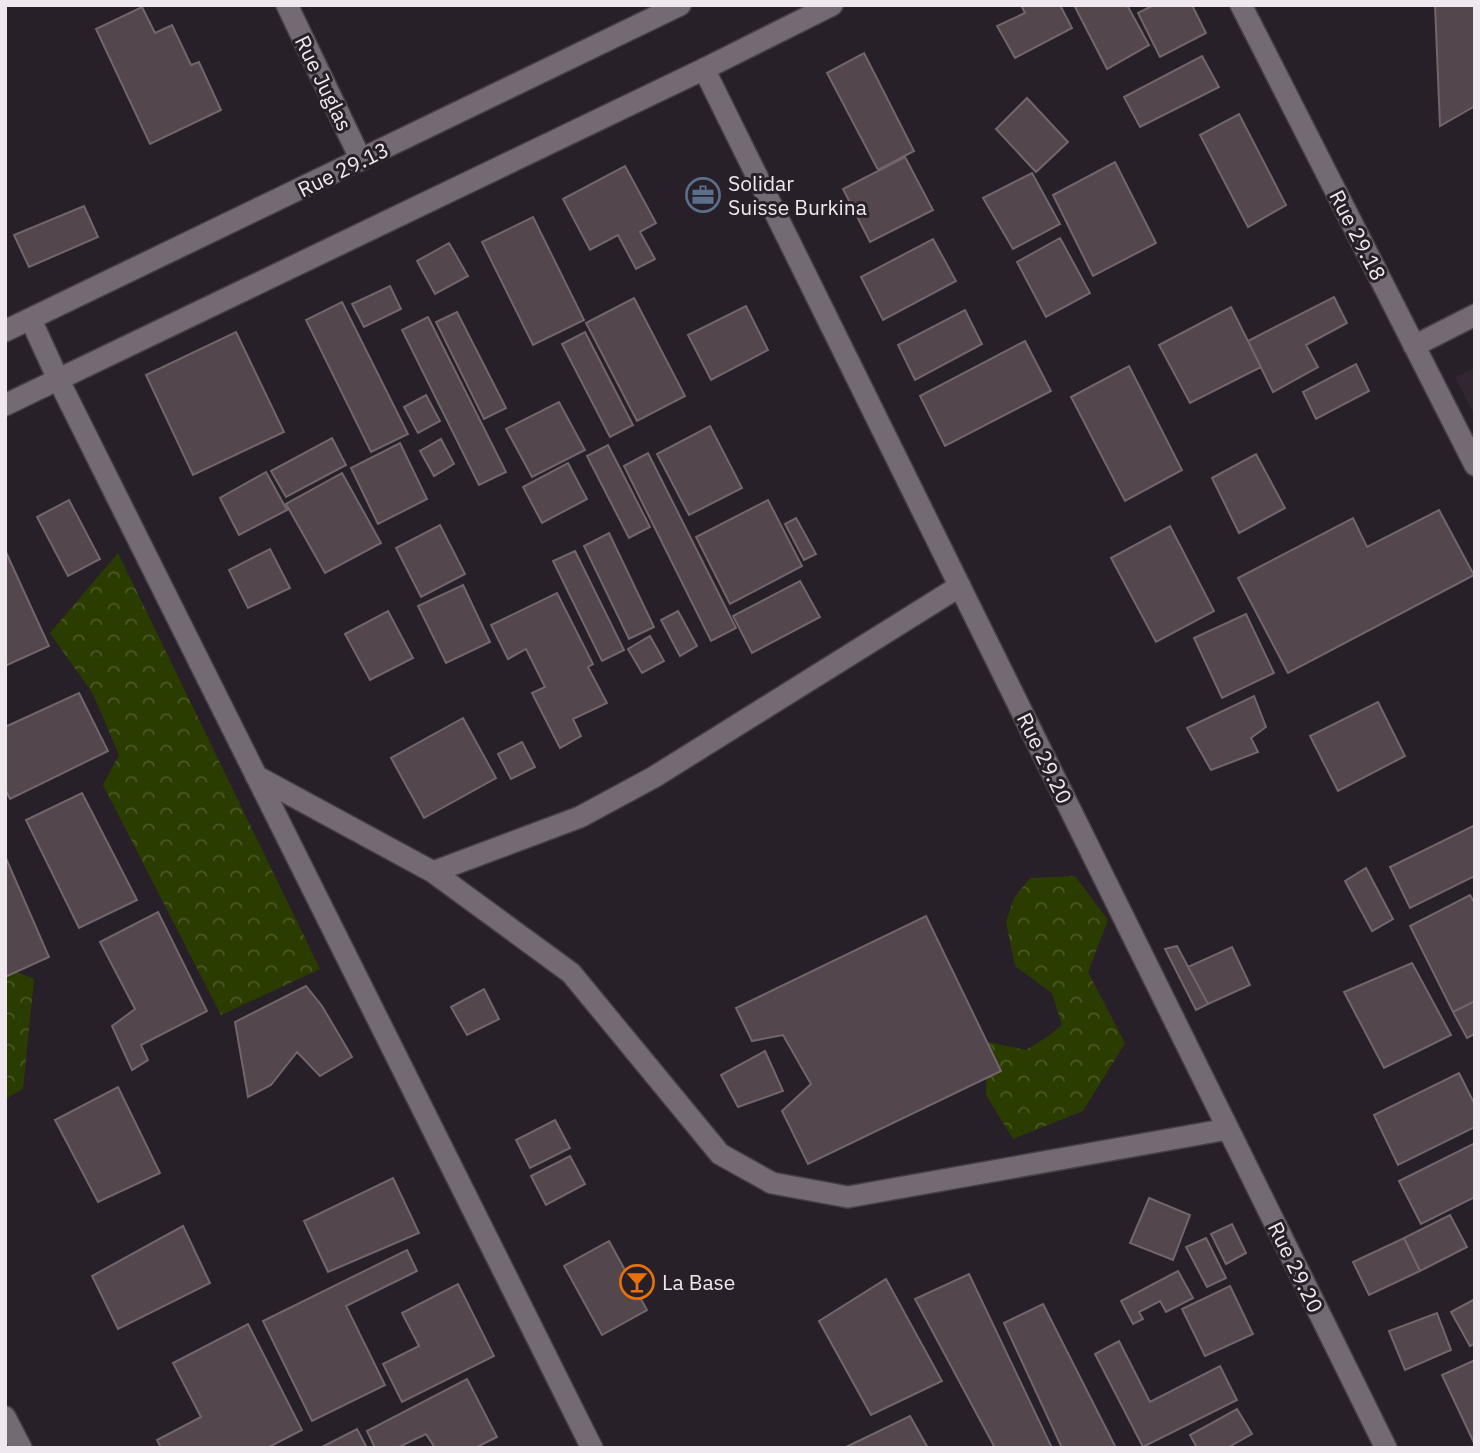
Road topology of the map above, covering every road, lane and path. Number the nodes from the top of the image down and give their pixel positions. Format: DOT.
graph roads {
  1 [pos="287,5"];
  2 [pos="680,5"];
  3 [pos="832,5"];
  4 [pos="1241,5"];
  5 [pos="704,69"];
  6 [pos="361,160"];
  7 [pos="1475,315"];
  8 [pos="31,320"];
  9 [pos="5,331"];
  10 [pos="1414,346"];
  11 [pos="58,379"];
  12 [pos="5,405"];
  13 [pos="1475,465"];
  14 [pos="960,586"];
  15 [pos="256,776"];
  16 [pos="433,872"];
  17 [pos="1228,1129"];
  18 [pos="5,1417"];
  19 [pos="21,1448"];
  20 [pos="592,1448"];
  21 [pos="1386,1448"];
  1 -- 6 [label="street, Rue Juglas"];
  2 -- 6 [label="street, Rue 29.13"];
  3 -- 5 [label="street"];
  4 -- 10 [label="street, Rue 29.18"];
  5 -- 11 [label="street"];
  5 -- 14 [label="street, Rue 29.20"];
  6 -- 8 [label="street, Rue 29.13"];
  7 -- 10 [label="street"];
  8 -- 9 [label="street, Rue 29.13"];
  8 -- 11 [label="street"];
  10 -- 13 [label="street, Rue 29.18"];
  11 -- 12 [label="street"];
  11 -- 15 [label="street"];
  14 -- 16 [label="street"];
  14 -- 17 [label="street, Rue 29.20"];
  15 -- 16 [label="street"];
  15 -- 20 [label="street"];
  16 -- 17 [label="street"];
  17 -- 21 [label="street, Rue 29.20"];
  18 -- 19 [label="street"];
}
